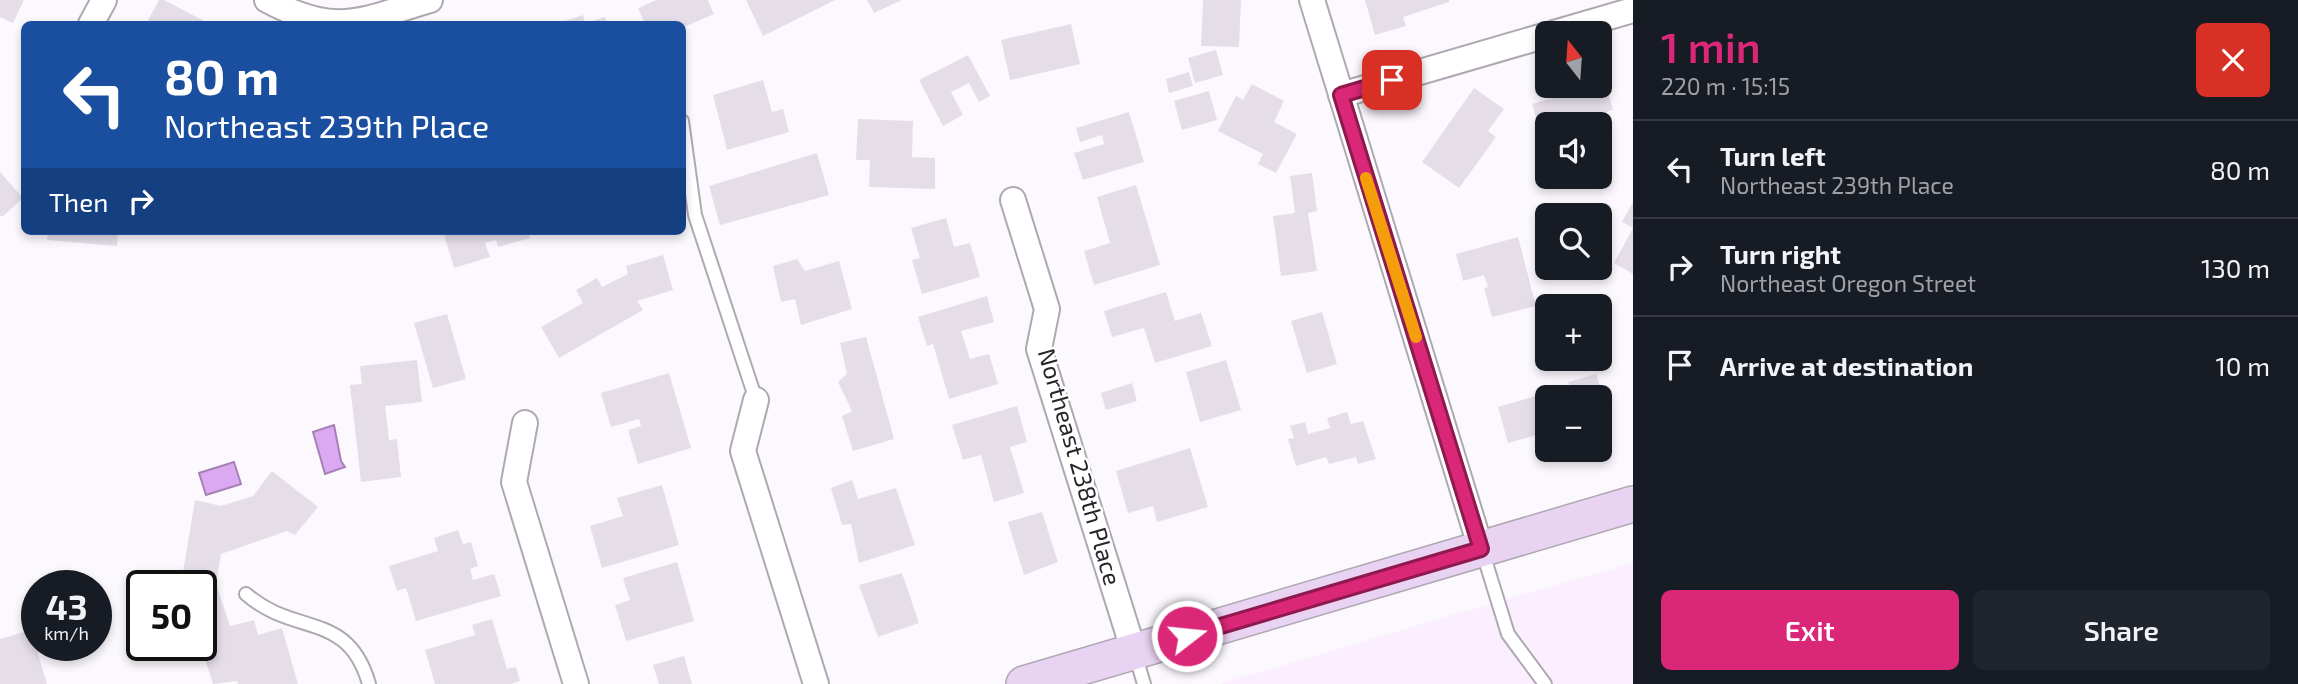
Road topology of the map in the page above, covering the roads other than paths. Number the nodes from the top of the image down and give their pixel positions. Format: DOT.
graph roads {
  1 [pos="104,0"];
  2 [pos="267,0"];
  3 [pos="430,0"];
  4 [pos="1312,0"];
  5 [pos="1633,10"];
  6 [pos="93,21"];
  7 [pos="312,21"];
  8 [pos="353,21"];
  9 [pos="1595,21"];
  10 [pos="1535,38"];
  11 [pos="1341,95"];
  12 [pos="686,150"];
  13 [pos="1013,200"];
  14 [pos="756,400"];
  15 [pos="525,423"];
  16 [pos="1633,504"];
  17 [pos="1481,549"];
  18 [pos="246,594"];
  19 [pos="1139,668"];
  20 [pos="369,684"];
  21 [pos="576,684"];
  22 [pos="816,684"];
  23 [pos="1024,684"];
  24 [pos="1545,684"];
  1 -- 6 [label="street"];
  2 -- 7 [label="street"];
  3 -- 8 [label="street"];
  4 -- 11 [label="street"];
  5 -- 9 [label="street"];
  10 -- 11 [label="street"];
  11 -- 17 [label="street"];
  12 -- 14 [label="lane"];
  13 -- 19 [label="street, Northeast 238th Place"];
  14 -- 22 [label="street"];
  15 -- 21 [label="street"];
  16 -- 17 [label="main road"];
  17 -- 19 [label="main road"];
  17 -- 24 [label="lane"];
  18 -- 20 [label="lane"];
  19 -- 23 [label="main road"];
}
